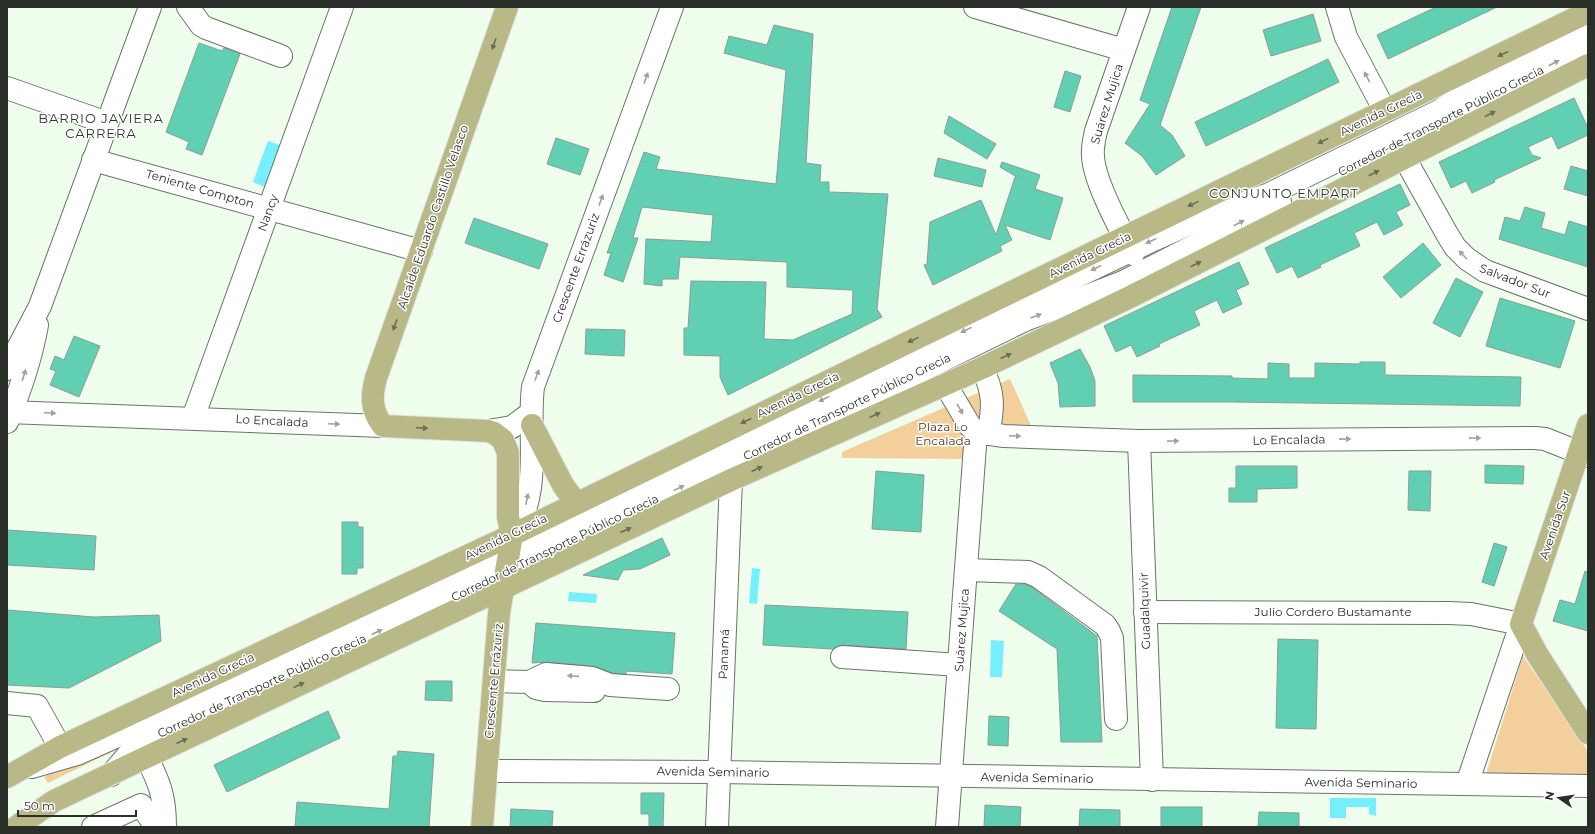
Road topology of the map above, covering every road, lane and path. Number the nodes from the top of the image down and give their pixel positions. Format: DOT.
graph roads {
  1 [pos="150,7"];
  2 [pos="190,7"];
  3 [pos="342,7"];
  4 [pos="507,7"];
  5 [pos="672,7"];
  6 [pos="975,7"];
  7 [pos="1139,7"];
  8 [pos="1337,7"];
  9 [pos="1588,12"];
  10 [pos="243,27"];
  11 [pos="1588,27"];
  12 [pos="1588,46"];
  13 [pos="1124,50"];
  14 [pos="281,56"];
  15 [pos="1588,65"];
  16 [pos="7,88"];
  17 [pos="1385,111"];
  18 [pos="107,123"];
  19 [pos="1404,157"];
  20 [pos="94,160"];
  21 [pos="270,208"];
  22 [pos="1128,244"];
  23 [pos="422,251"];
  24 [pos="1145,280"];
  25 [pos="40,306"];
  26 [pos="1588,309"];
  27 [pos="982,368"];
  28 [pos="7,369"];
  29 [pos="945,384"];
  30 [pos="8,415"];
  31 [pos="194,418"];
  32 [pos="531,419"];
  33 [pos="383,426"];
  34 [pos="1588,427"];
  35 [pos="488,431"];
  36 [pos="982,433"];
  37 [pos="1138,441"];
  38 [pos="1584,454"];
  39 [pos="731,480"];
  40 [pos="576,503"];
  41 [pos="511,542"];
  42 [pos="966,570"];
  43 [pos="504,580"];
  44 [pos="1145,612"];
  45 [pos="1521,624"];
  46 [pos="842,657"];
  47 [pos="959,665"];
  48 [pos="494,681"];
  49 [pos="668,689"];
  50 [pos="7,703"];
  51 [pos="1116,719"];
  52 [pos="1588,733"];
  53 [pos="60,747"];
  54 [pos="147,758"];
  55 [pos="487,771"];
  56 [pos="720,772"];
  57 [pos="10,775"];
  58 [pos="111,775"];
  59 [pos="951,777"];
  60 [pos="1152,780"];
  61 [pos="1467,784"];
  62 [pos="1588,786"];
  63 [pos="16,827"];
  64 [pos="93,827"];
  65 [pos="156,827"];
  66 [pos="165,827"];
  67 [pos="482,827"];
  68 [pos="717,827"];
  69 [pos="947,827"];
  1 -- 18 [label="street"];
  2 -- 10 [label="street"];
  2 -- 14 [label="street"];
  3 -- 21 [label="street, Nancy"];
  4 -- 23 [label="main road, Alcalde Eduardo Castillo Velasco, one-way"];
  32 -- 5 [label="street, Crescente Errázuriz, one-way"];
  6 -- 13 [label="street"];
  7 -- 13 [label="street, Suárez Mujica"];
  17 -- 8 [label="street, one-way"];
  9 -- 17 [label="main road, Avenida Grecia, one-way"];
  11 -- 22 [label="street, Corredor de Transporte Público Grecia, one-way"];
  24 -- 12 [label="street, Corredor de Transporte Público Grecia, one-way"];
  13 -- 22 [label="street, Suárez Mujica"];
  19 -- 15 [label="main road, one-way"];
  16 -- 18 [label="street"];
  17 -- 22 [label="main road, Avenida Grecia, one-way"];
  18 -- 20 [label="street"];
  24 -- 19 [label="main road, one-way"];
  26 -- 19 [label="street, Salvador Sur, one-way"];
  20 -- 21 [label="street, Teniente Compton"];
  20 -- 25 [label="street"];
  21 -- 23 [label="street, Teniente Compton"];
  21 -- 31 [label="street, Nancy"];
  22 -- 24 [label="street, Suárez Mujica"];
  22 -- 40 [label="main road, Avenida Grecia, one-way"];
  22 -- 41 [label="street, Corredor de Transporte Público Grecia, one-way"];
  23 -- 33 [label="main road, Alcalde Eduardo Castillo Velasco, one-way"];
  27 -- 24 [label="main road, one-way"];
  43 -- 24 [label="street, Corredor de Transporte Público Grecia, one-way"];
  25 -- 28 [label="street"];
  30 -- 25 [label="street, one-way"];
  27 -- 29 [label="main road"];
  27 -- 36 [label="street"];
  29 -- 36 [label="street, one-way"];
  39 -- 29 [label="main road, one-way"];
  30 -- 31 [label="street, Lo Encalada, one-way"];
  31 -- 33 [label="street, Lo Encalada, one-way"];
  32 -- 35 [label="street, Lo Encalada"];
  32 -- 40 [label="main road"];
  41 -- 32 [label="street, Crescente Errázuriz, one-way"];
  33 -- 35 [label="main road, Lo Encalada, one-way"];
  34 -- 38 [label="main road, Avenida Sur"];
  35 -- 41 [label="main road, Crescente Errázuriz"];
  36 -- 37 [label="street, Lo Encalada, one-way"];
  36 -- 42 [label="street, Suárez Mujica"];
  37 -- 38 [label="street, Lo Encalada, one-way"];
  37 -- 44 [label="street, Guadalquivir"];
  38 -- 45 [label="main road, Avenida Sur"];
  43 -- 39 [label="main road, one-way"];
  39 -- 56 [label="street, Panamá"];
  40 -- 41 [label="main road, Avenida Grecia"];
  41 -- 43 [label="main road, Crescente Errázuriz"];
  41 -- 53 [label="main road, Avenida Grecia"];
  41 -- 57 [label="street, Corredor de Transporte Público Grecia"];
  42 -- 47 [label="street, Suárez Mujica"];
  42 -- 51 [label="street"];
  43 -- 48 [label="main road, Crescente Errázuriz"];
  54 -- 43 [label="main road, one-way"];
  58 -- 43 [label="street, Corredor de Transporte Público Grecia, one-way"];
  44 -- 45 [label="street, Julio Cordero Bustamante"];
  44 -- 60 [label="street, Guadalquivir"];
  45 -- 52 [label="main road"];
  45 -- 61 [label="street, Avenida Sur"];
  46 -- 47 [label="street"];
  47 -- 59 [label="street, Suárez Mujica"];
  48 -- 49 [label="street"];
  48 -- 55 [label="main road, Crescente Errázuriz"];
  50 -- 53 [label="street"];
  53 -- 57 [label="main road, Avenida Grecia"];
  54 -- 58 [label="main road"];
  54 -- 66 [label="street"];
  55 -- 56 [label="street, Avenida Seminario"];
  55 -- 67 [label="main road, Crescente Errázuriz"];
  56 -- 59 [label="street, Avenida Seminario"];
  56 -- 68 [label="street, Panamá"];
  58 -- 63 [label="main road"];
  59 -- 60 [label="street, Avenida Seminario"];
  59 -- 69 [label="street, Suárez Mujica"];
  60 -- 61 [label="street, Avenida Seminario"];
  61 -- 62 [label="street, Avenida Seminario"];
  64 -- 65 [label="street"];
}
